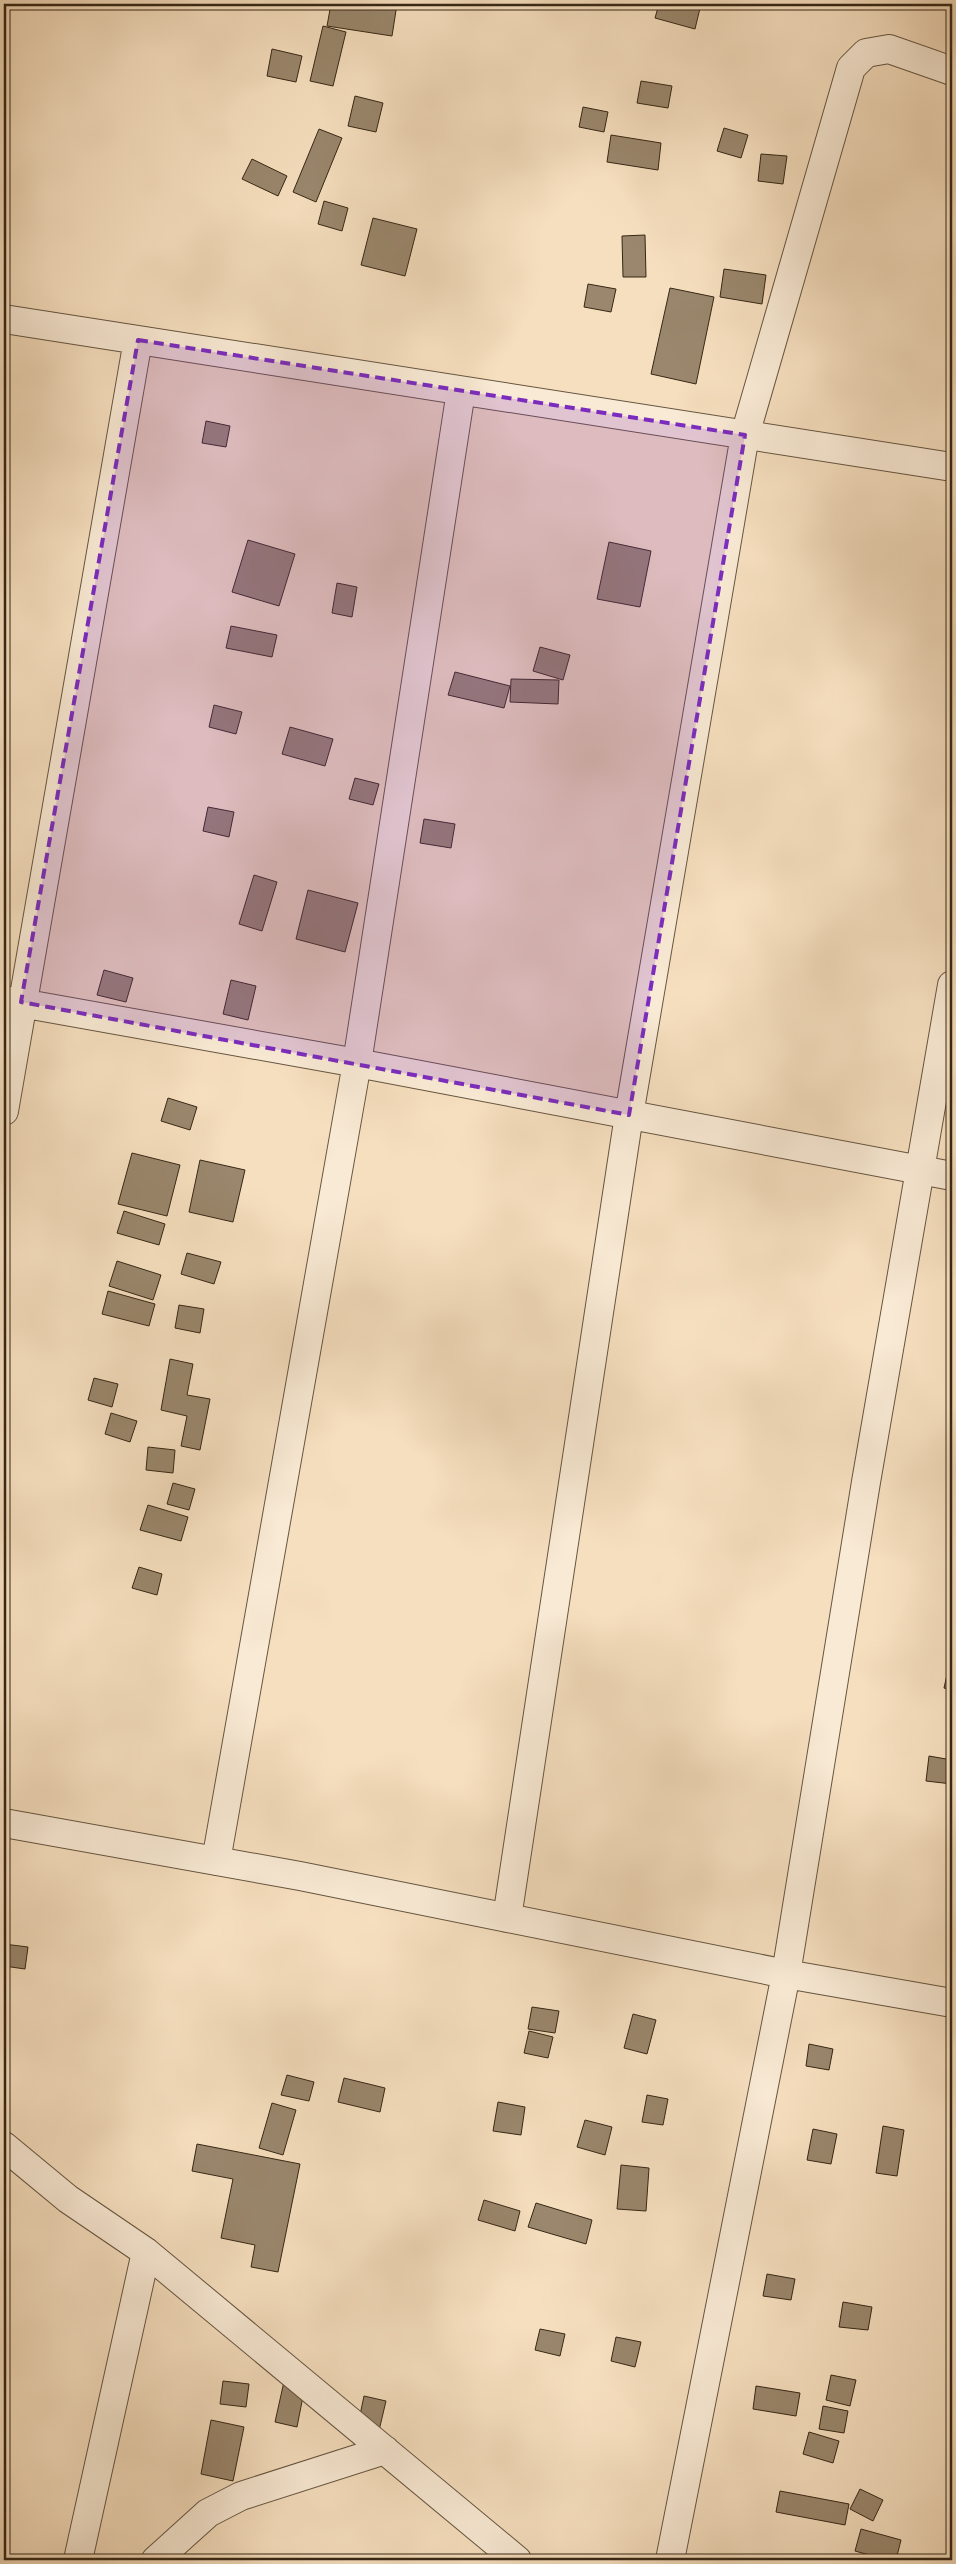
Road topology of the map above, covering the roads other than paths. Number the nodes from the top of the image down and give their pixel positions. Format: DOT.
graph roads {
  1 [pos="952,71"];
  2 [pos="4,319"];
  3 [pos="138,340"];
  4 [pos="461,391"];
  5 [pos="745,435"];
  6 [pos="952,467"];
  7 [pos="952,985"];
  8 [pos="12,1001"];
  9 [pos="357,1063"];
  10 [pos="4,1111"];
  11 [pos="629,1114"];
  12 [pos="920,1170"];
  13 [pos="952,1176"];
  14 [pos="4,1823"];
  15 [pos="216,1861"];
  16 [pos="507,1918"];
  17 [pos="786,1974"];
  18 [pos="952,2003"];
  19 [pos="4,2146"];
  20 [pos="146,2252"];
  21 [pos="385,2450"];
  22 [pos="78,2560"];
  23 [pos="156,2560"];
  24 [pos="518,2560"];
  25 [pos="670,2560"];
  1 -- 5 [label="street"];
  2 -- 3 [label="street"];
  3 -- 4 [label="street"];
  3 -- 8 [label="street"];
  4 -- 5 [label="street"];
  4 -- 9 [label="street"];
  5 -- 6 [label="street"];
  5 -- 11 [label="street"];
  7 -- 12 [label="street"];
  8 -- 9 [label="street"];
  8 -- 10 [label="street"];
  9 -- 11 [label="street"];
  9 -- 15 [label="street"];
  11 -- 12 [label="street"];
  11 -- 16 [label="street"];
  12 -- 13 [label="street"];
  12 -- 17 [label="street"];
  14 -- 15 [label="street"];
  15 -- 16 [label="street"];
  16 -- 17 [label="street"];
  17 -- 18 [label="street"];
  17 -- 25 [label="street"];
  19 -- 20 [label="street"];
  20 -- 21 [label="street"];
  20 -- 22 [label="street"];
  21 -- 23 [label="street"];
  21 -- 24 [label="street"];
}
